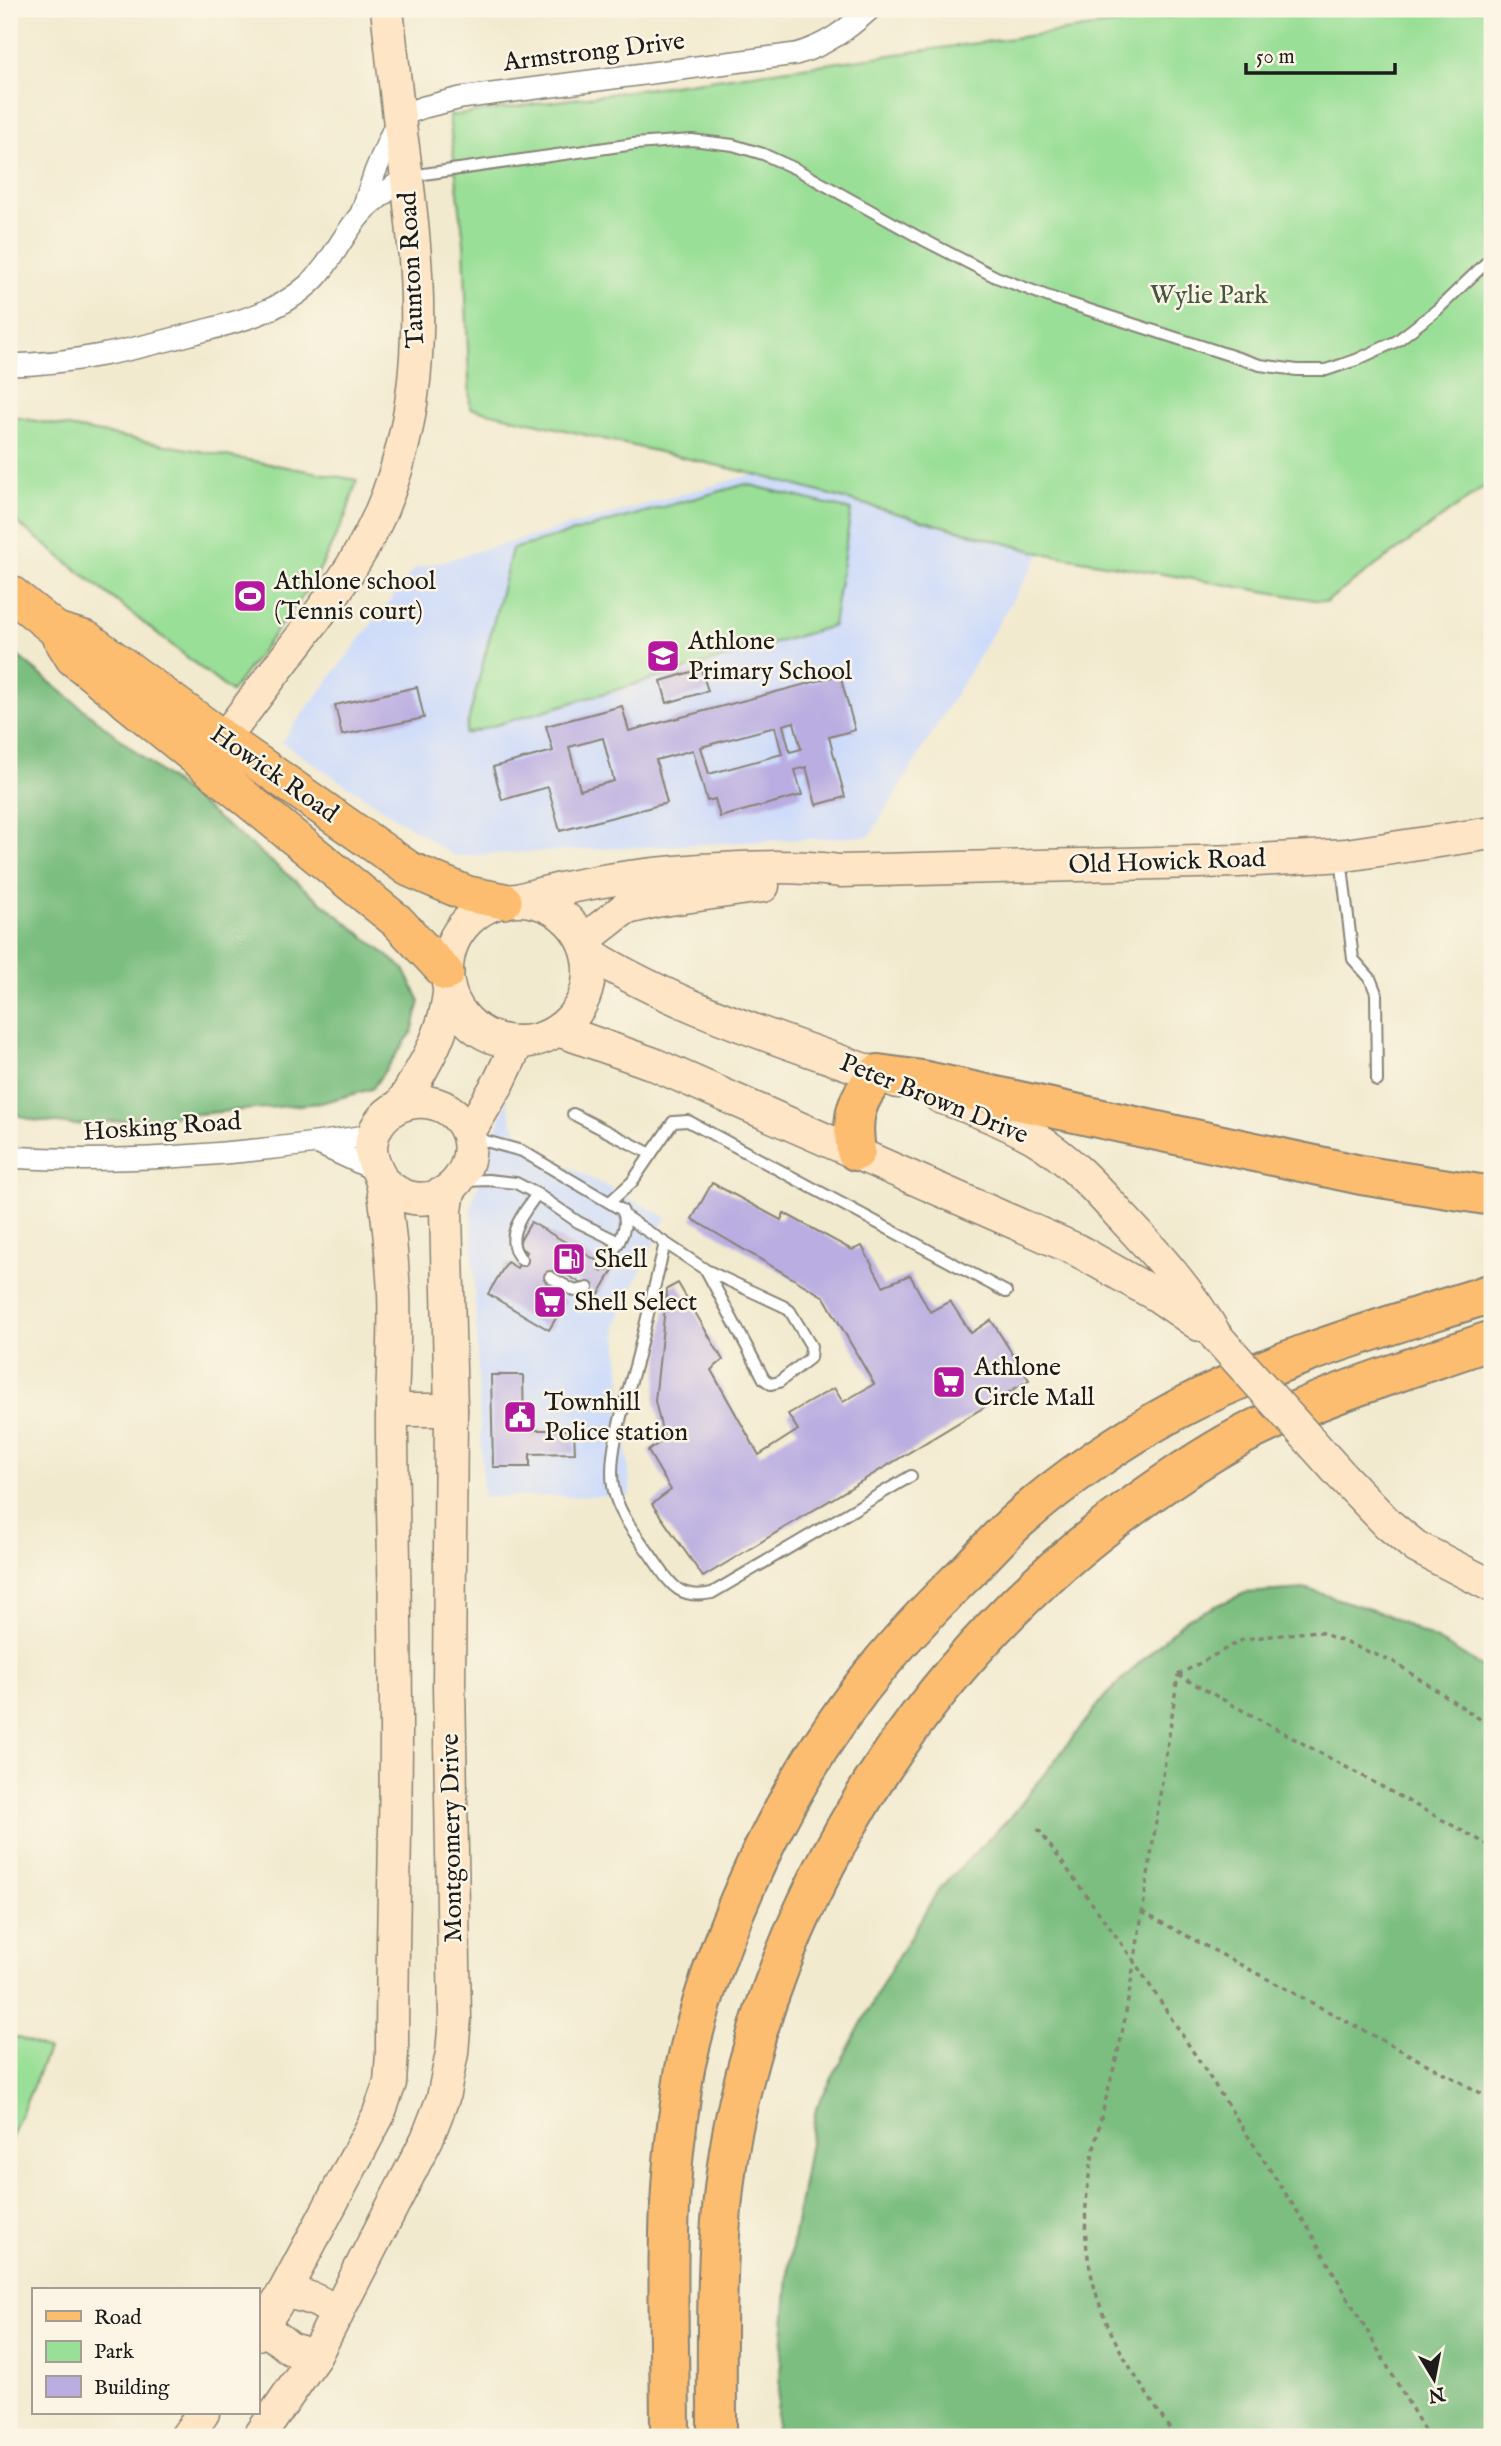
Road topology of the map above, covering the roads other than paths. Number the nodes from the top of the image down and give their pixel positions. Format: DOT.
graph roads {
  1 [pos="387,9"];
  2 [pos="870,9"];
  3 [pos="399,116"];
  4 [pos="407,176"];
  5 [pos="361,214"];
  6 [pos="1492,257"];
  7 [pos="9,365"];
  8 [pos="9,592"];
  9 [pos="214,752"];
  10 [pos="1492,833"];
  11 [pos="1341,856"];
  12 [pos="840,871"];
  13 [pos="512,900"];
  14 [pos="585,946"];
  15 [pos="447,983"];
  16 [pos="558,1030"];
  17 [pos="518,1042"];
  18 [pos="878,1074"];
  19 [pos="1377,1081"];
  20 [pos="401,1105"];
  21 [pos="573,1114"];
  22 [pos="373,1135"];
  23 [pos="468,1136"];
  24 [pos="319,1144"];
  25 [pos="856,1152"];
  26 [pos="651,1154"];
  27 [pos="9,1157"];
  28 [pos="379,1176"];
  29 [pos="454,1186"];
  30 [pos="537,1194"];
  31 [pos="1492,1196"];
  32 [pos="611,1201"];
  33 [pos="626,1217"];
  34 [pos="619,1242"];
  35 [pos="665,1243"];
  36 [pos="522,1260"];
  37 [pos="604,1265"];
  38 [pos="706,1270"];
  39 [pos="550,1278"];
  40 [pos="588,1288"];
  41 [pos="1006,1292"];
  42 [pos="1492,1293"];
  43 [pos="1216,1336"];
  44 [pos="1492,1340"];
  45 [pos="392,1410"];
  46 [pos="450,1410"];
  47 [pos="911,1476"];
  48 [pos="1492,1586"];
  49 [pos="284,2292"];
  50 [pos="337,2315"];
  51 [pos="260,2330"];
  52 [pos="316,2356"];
  53 [pos="202,2414"];
  54 [pos="186,2437"];
  55 [pos="259,2437"];
  56 [pos="670,2437"];
  57 [pos="717,2437"];
  1 -- 3 [label="street, Taunton Road"];
  2 -- 3 [label="street, Armstrong Drive"];
  3 -- 4 [label="street, Taunton Road"];
  3 -- 5 [label="street"];
  4 -- 5 [label="street"];
  4 -- 6 [label="lane"];
  4 -- 9 [label="street, Taunton Road"];
  5 -- 7 [label="street"];
  8 -- 9 [label="main road, Howick Road"];
  9 -- 13 [label="main road, Howick Road"];
  9 -- 15 [label="main road, Howick Road"];
  10 -- 11 [label="street, Old Howick Road"];
  11 -- 12 [label="street, Old Howick Road"];
  11 -- 19 [label="lane"];
  12 -- 13 [label="street, Old Howick Road"];
  12 -- 14 [label="street, Old Howick Road"];
  13 -- 14 [label="street"];
  13 -- 15 [label="street"];
  14 -- 16 [label="street"];
  14 -- 18 [label="street, Peter Brown Drive"];
  15 -- 17 [label="street"];
  15 -- 20 [label="street"];
  16 -- 17 [label="street"];
  16 -- 25 [label="street, Peter Brown Drive"];
  17 -- 23 [label="street"];
  18 -- 25 [label="highway"];
  18 -- 31 [label="highway"];
  18 -- 43 [label="street, Peter Brown Drive"];
  20 -- 22 [label="street"];
  20 -- 23 [label="street"];
  21 -- 26 [label="lane"];
  22 -- 24 [label="street, Hosking Road"];
  22 -- 28 [label="street"];
  23 -- 29 [label="street"];
  23 -- 32 [label="lane"];
  24 -- 27 [label="street, Hosking Road"];
  24 -- 28 [label="street, Hosking Road"];
  25 -- 43 [label="street, Peter Brown Drive"];
  26 -- 32 [label="lane"];
  26 -- 41 [label="lane"];
  28 -- 29 [label="street"];
  28 -- 45 [label="street, Montgomery Drive"];
  29 -- 30 [label="lane"];
  29 -- 46 [label="street, Montgomery Drive"];
  30 -- 34 [label="lane"];
  30 -- 36 [label="lane"];
  32 -- 33 [label="lane"];
  33 -- 34 [label="lane"];
  33 -- 35 [label="lane"];
  34 -- 37 [label="lane"];
  35 -- 38 [label="lane"];
  35 -- 47 [label="lane"];
  38 -- 38 [label="lane"];
  39 -- 40 [label="lane"];
  42 -- 56 [label="highway"];
  43 -- 48 [label="street, Peter Brown Drive, bridge"];
  44 -- 57 [label="highway"];
  45 -- 46 [label="street"];
  45 -- 49 [label="street, Montgomery Drive"];
  46 -- 50 [label="street, Montgomery Drive"];
  49 -- 50 [label="street"];
  49 -- 51 [label="street, Montgomery Drive"];
  50 -- 52 [label="street, Montgomery Drive"];
  51 -- 52 [label="street"];
  52 -- 55 [label="street, Montgomery Drive"];
  53 -- 54 [label="street"];
}
